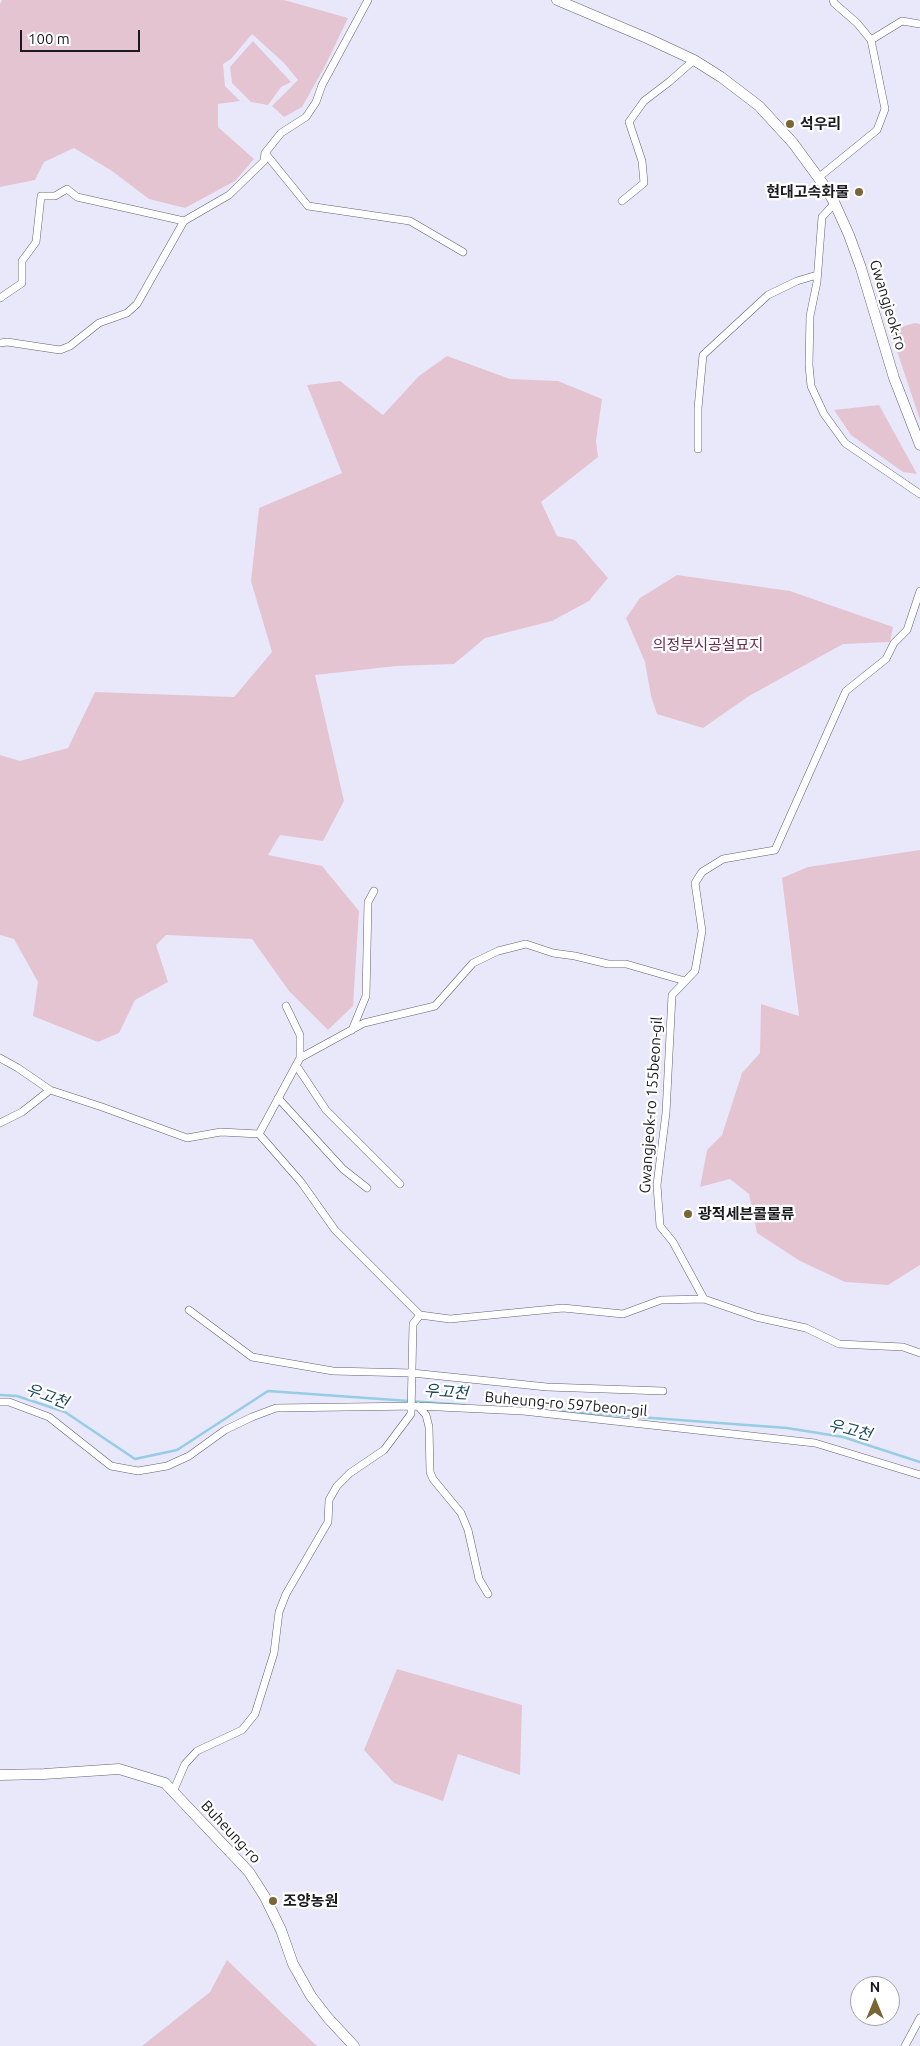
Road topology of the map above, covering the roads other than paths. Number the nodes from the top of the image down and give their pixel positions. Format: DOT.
graph roads {
  1 [pos="368,0"];
  2 [pos="557,0"];
  3 [pos="833,0"];
  4 [pos="920,24"];
  5 [pos="871,40"];
  6 [pos="694,60"];
  7 [pos="265,153"];
  8 [pos="818,178"];
  9 [pos="622,201"];
  10 [pos="835,202"];
  11 [pos="184,221"];
  12 [pos="463,252"];
  13 [pos="817,275"];
  14 [pos="0,298"];
  15 [pos="0,343"];
  16 [pos="920,445"];
  17 [pos="698,449"];
  18 [pos="920,494"];
  19 [pos="920,591"];
  20 [pos="374,891"];
  21 [pos="685,981"];
  22 [pos="286,1006"];
  23 [pos="352,1030"];
  24 [pos="0,1058"];
  25 [pos="300,1058"];
  26 [pos="296,1065"];
  27 [pos="50,1090"];
  28 [pos="278,1098"];
  29 [pos="0,1123"];
  30 [pos="259,1134"];
  31 [pos="400,1184"];
  32 [pos="367,1188"];
  33 [pos="704,1299"];
  34 [pos="189,1310"];
  35 [pos="420,1315"];
  36 [pos="920,1352"];
  37 [pos="412,1375"];
  38 [pos="663,1391"];
  39 [pos="0,1402"];
  40 [pos="414,1405"];
  41 [pos="920,1475"];
  42 [pos="488,1594"];
  43 [pos="0,1775"];
  44 [pos="173,1792"];
  45 [pos="920,2018"];
  46 [pos="354,2046"];
  47 [pos="905,2046"];
  1 -- 7 [label="street"];
  2 -- 6 [label="main road, Gwangjeok-ro"];
  3 -- 5 [label="street"];
  4 -- 5 [label="street"];
  5 -- 8 [label="street"];
  6 -- 8 [label="main road, Gwangjeok-ro"];
  6 -- 9 [label="street"];
  7 -- 11 [label="street"];
  7 -- 12 [label="street"];
  8 -- 10 [label="main road, Gwangjeok-ro"];
  10 -- 13 [label="street"];
  10 -- 16 [label="main road, Gwangjeok-ro"];
  11 -- 14 [label="street"];
  11 -- 15 [label="street"];
  13 -- 17 [label="street"];
  13 -- 18 [label="street"];
  19 -- 21 [label="street, Gwangjeok-ro 155beon-gil"];
  20 -- 23 [label="street"];
  21 -- 23 [label="street"];
  21 -- 33 [label="street, Gwangjeok-ro 155beon-gil"];
  22 -- 25 [label="street"];
  23 -- 25 [label="street"];
  24 -- 27 [label="street"];
  25 -- 26 [label="street"];
  26 -- 28 [label="street"];
  26 -- 31 [label="street"];
  27 -- 29 [label="street"];
  27 -- 30 [label="street"];
  28 -- 30 [label="street"];
  28 -- 32 [label="street"];
  30 -- 35 [label="street"];
  33 -- 35 [label="street"];
  33 -- 36 [label="street"];
  34 -- 37 [label="street"];
  35 -- 37 [label="street"];
  37 -- 38 [label="street"];
  37 -- 40 [label="street"];
  39 -- 40 [label="street, Buheung-ro 597beon-gil"];
  40 -- 41 [label="street, Buheung-ro 597beon-gil"];
  40 -- 42 [label="street"];
  40 -- 44 [label="street"];
  43 -- 44 [label="main road, Buheung-ro"];
  44 -- 46 [label="main road, Buheung-ro"];
  45 -- 47 [label="street"];
}
